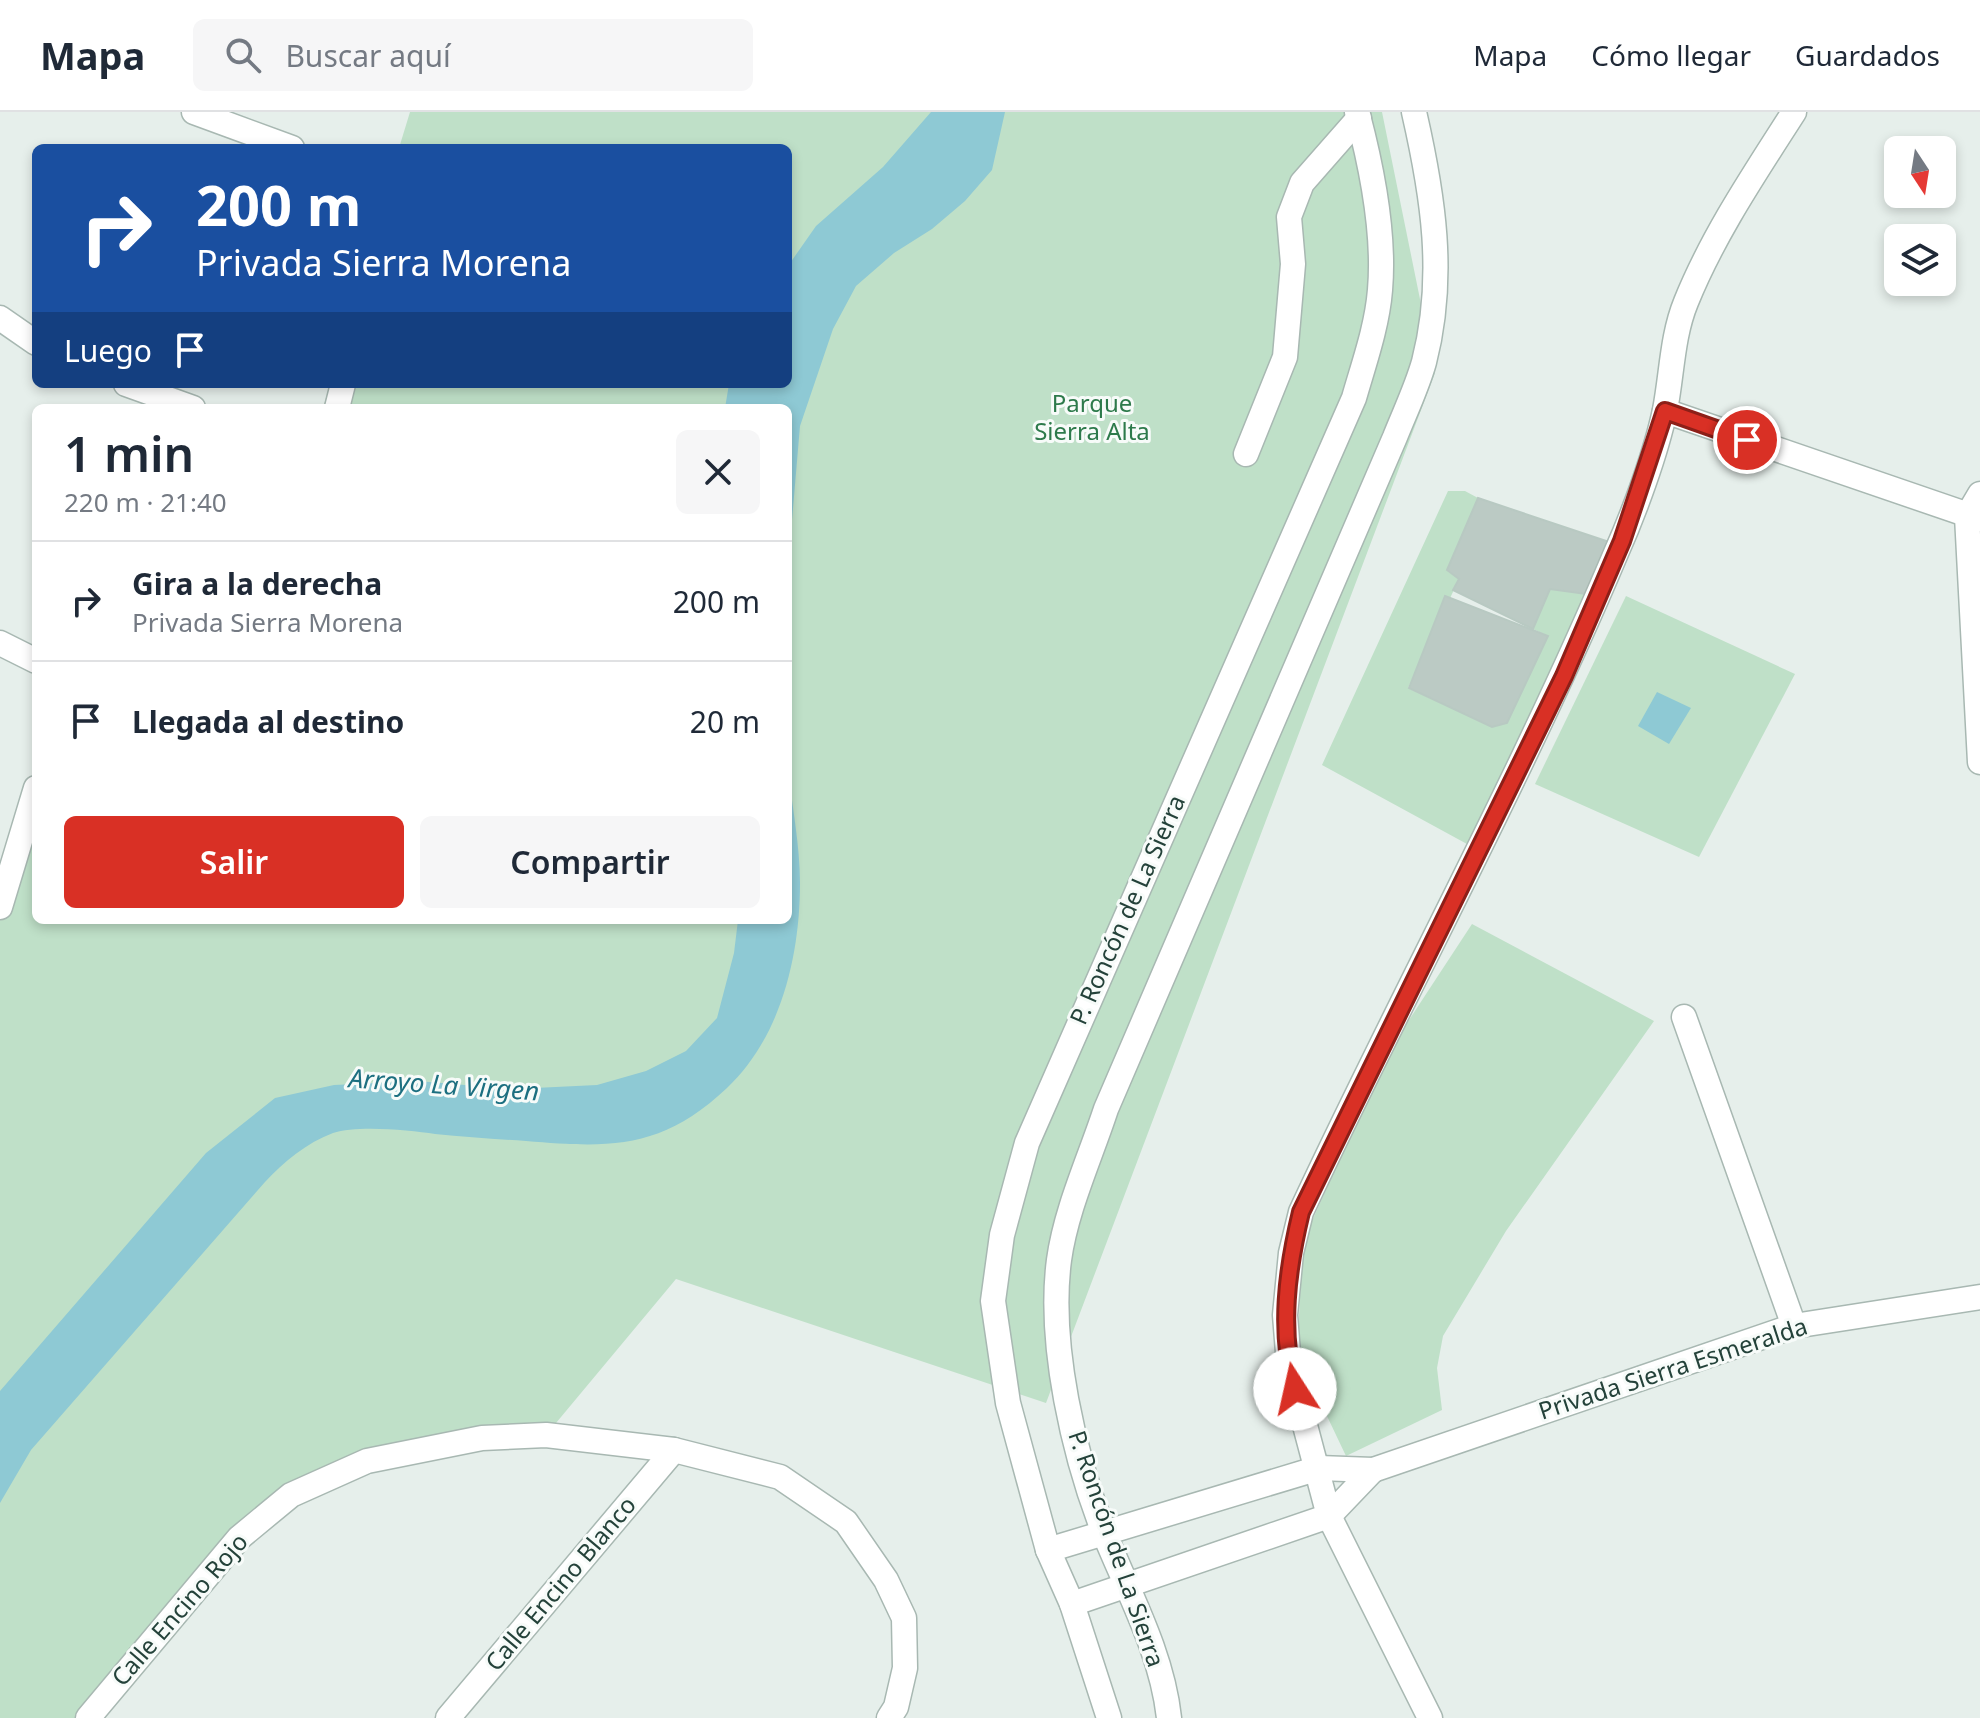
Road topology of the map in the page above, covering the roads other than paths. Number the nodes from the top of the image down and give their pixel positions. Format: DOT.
graph roads {
  1 [pos="194,112"];
  2 [pos="1414,112"];
  3 [pos="1794,112"];
  4 [pos="1358,115"];
  5 [pos="281,144"];
  6 [pos="0,318"];
  7 [pos="32,340"];
  8 [pos="137,388"];
  9 [pos="182,404"];
  10 [pos="1665,411"];
  11 [pos="1246,454"];
  12 [pos="1980,494"];
  13 [pos="1974,517"];
  14 [pos="0,643"];
  15 [pos="32,659"];
  16 [pos="1980,762"];
  17 [pos="32,801"];
  18 [pos="0,907"];
  19 [pos="1684,1017"];
  20 [pos="1980,1297"];
  21 [pos="1794,1326"];
  22 [pos="674,1450"];
  23 [pos="1319,1468"];
  24 [pos="1373,1470"];
  25 [pos="1329,1516"];
  26 [pos="1105,1534"];
  27 [pos="1048,1550"];
  28 [pos="1130,1585"];
  29 [pos="1072,1604"];
  30 [pos="88,1718"];
  31 [pos="448,1718"];
  32 [pos="889,1718"];
  33 [pos="1109,1718"];
  34 [pos="1169,1718"];
  35 [pos="1430,1718"];
  1 -- 5 [label="street"];
  2 -- 26 [label="street, P. Roncón de La Sierra"];
  3 -- 10 [label="street"];
  4 -- 11 [label="street"];
  4 -- 27 [label="street, P. Roncón de La Sierra"];
  6 -- 7 [label="street"];
  8 -- 9 [label="street"];
  10 -- 13 [label="street"];
  10 -- 23 [label="street"];
  12 -- 13 [label="street"];
  13 -- 16 [label="street"];
  14 -- 15 [label="street"];
  17 -- 18 [label="street"];
  19 -- 21 [label="street"];
  20 -- 21 [label="street, Privada Sierra Esmeralda"];
  21 -- 24 [label="street, Privada Sierra Esmeralda"];
  22 -- 30 [label="street, Calle Encino Rojo"];
  22 -- 31 [label="street, Calle Encino Blanco"];
  22 -- 32 [label="street, Calle Encino Rojo"];
  23 -- 24 [label="street, Privada Sierra Esmeralda"];
  23 -- 25 [label="street"];
  23 -- 26 [label="street, Privada Sierra Esmeralda"];
  24 -- 25 [label="street, Privada Sierra Esmeralda"];
  25 -- 28 [label="street"];
  25 -- 35 [label="street"];
  26 -- 27 [label="street, Privada Sierra Esmeralda"];
  26 -- 28 [label="street, P. Roncón de La Sierra"];
  27 -- 29 [label="street, P. Roncón de La Sierra"];
  28 -- 29 [label="street"];
  28 -- 34 [label="street, P. Roncón de La Sierra"];
  29 -- 33 [label="street, P. Roncón de La Sierra"];
}
